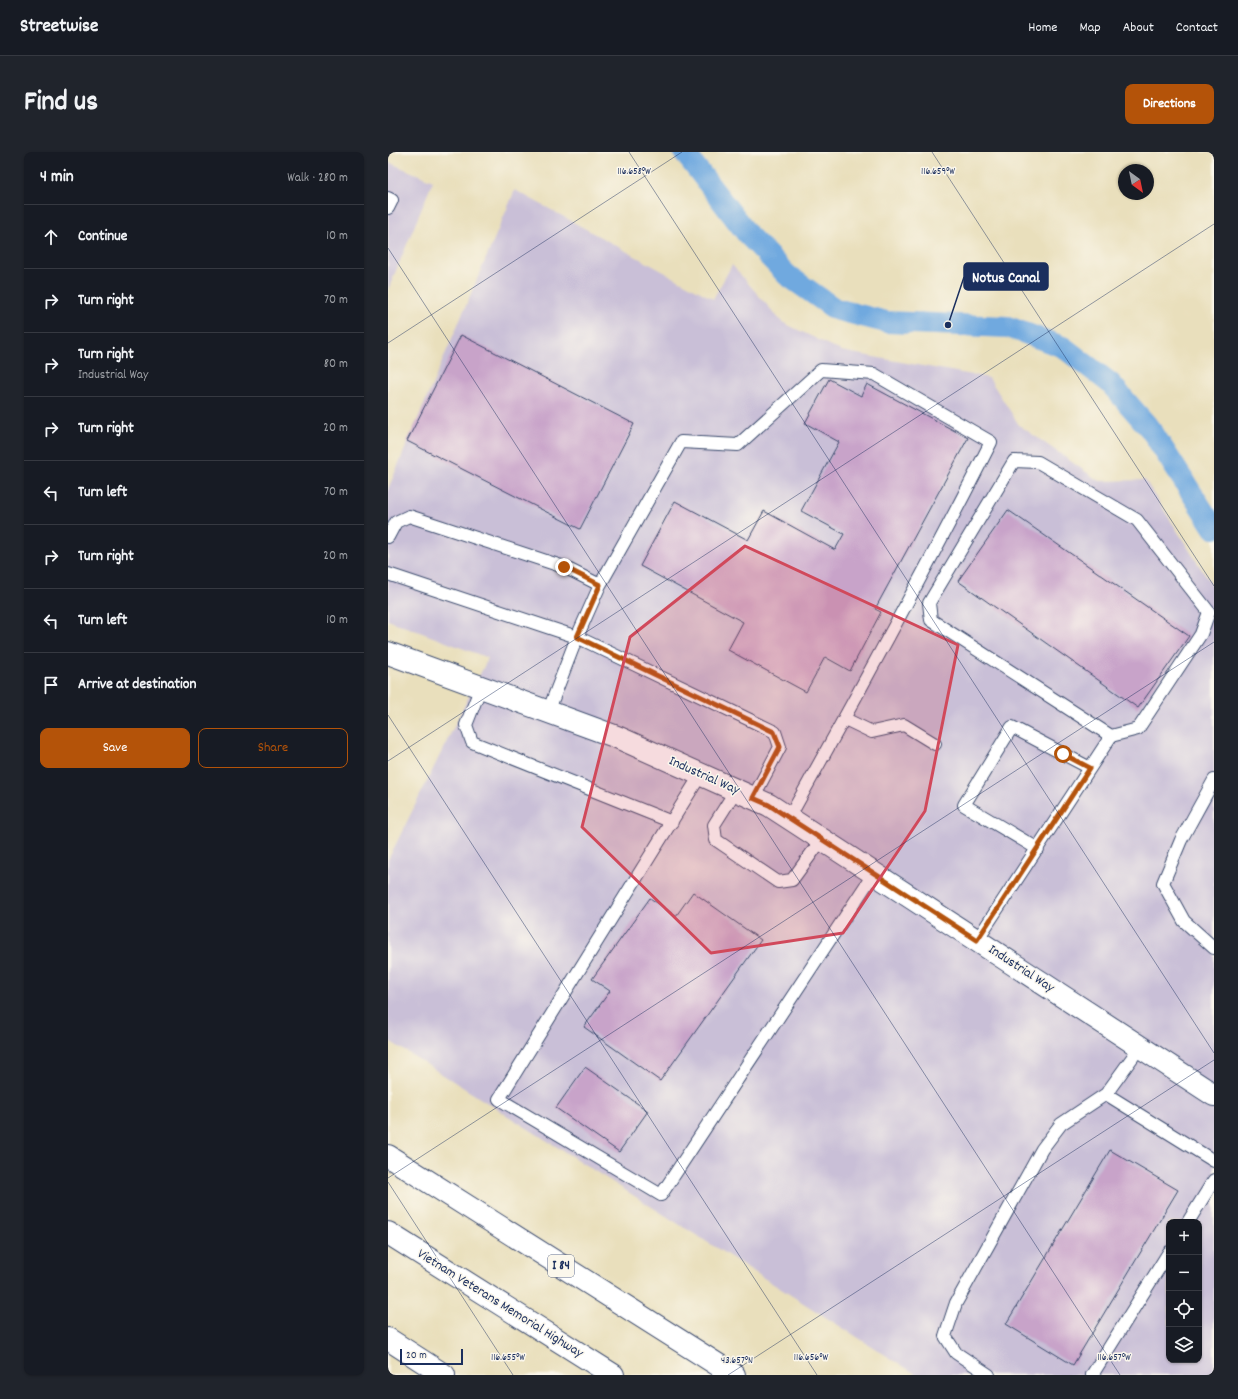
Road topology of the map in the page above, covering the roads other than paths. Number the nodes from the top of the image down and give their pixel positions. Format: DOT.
graph roads {
  1 [pos="388,198"];
  2 [pos="388,208"];
  3 [pos="388,537"];
  4 [pos="388,574"];
  5 [pos="600,585"];
  6 [pos="577,637"];
  7 [pos="388,653"];
  8 [pos="480,687"];
  9 [pos="548,712"];
  10 [pos="845,719"];
  11 [pos="1111,736"];
  12 [pos="935,744"];
  13 [pos="1090,768"];
  14 [pos="701,774"];
  15 [pos="1214,780"];
  16 [pos="744,794"];
  17 [pos="789,818"];
  18 [pos="672,822"];
  19 [pos="822,839"];
  20 [pos="1038,848"];
  21 [pos="874,873"];
  22 [pos="977,940"];
  23 [pos="1214,948"];
  24 [pos="1140,1047"];
  25 [pos="1212,1089"];
  26 [pos="1106,1094"];
  27 [pos="388,1156"];
  28 [pos="1214,1161"];
  29 [pos="1214,1180"];
  30 [pos="1190,1219"];
  31 [pos="388,1234"];
  32 [pos="1167,1255"];
  33 [pos="388,1339"];
  34 [pos="444,1375"];
  35 [pos="613,1375"];
  36 [pos="734,1375"];
  37 [pos="989,1375"];
  38 [pos="1092,1375"];
  1 -- 2 [label="lane"];
  3 -- 5 [label="lane"];
  4 -- 6 [label="lane"];
  5 -- 6 [label="lane"];
  5 -- 10 [label="lane"];
  6 -- 9 [label="lane"];
  6 -- 16 [label="lane"];
  7 -- 8 [label="main road, Industrial Way"];
  8 -- 9 [label="main road, Industrial Way"];
  8 -- 18 [label="lane"];
  9 -- 14 [label="main road, Industrial Way"];
  10 -- 12 [label="lane"];
  10 -- 17 [label="lane"];
  11 -- 11 [label="lane"];
  11 -- 13 [label="lane"];
  13 -- 20 [label="lane"];
  13 -- 20 [label="lane"];
  14 -- 16 [label="main road, Industrial Way"];
  14 -- 18 [label="lane"];
  15 -- 23 [label="lane"];
  16 -- 17 [label="main road, Industrial Way"];
  16 -- 19 [label="lane"];
  17 -- 19 [label="main road, Industrial Way"];
  18 -- 21 [label="lane"];
  19 -- 21 [label="main road, Industrial Way"];
  20 -- 22 [label="lane"];
  21 -- 22 [label="main road, Industrial Way"];
  22 -- 24 [label="main road, Industrial Way"];
  24 -- 25 [label="main road, Industrial Way"];
  24 -- 26 [label="lane"];
  26 -- 28 [label="lane"];
  26 -- 37 [label="lane"];
  27 -- 36 [label="main road, I 84"];
  29 -- 30 [label="lane"];
  31 -- 35 [label="main road, Vietnam Veterans Memorial Highway"];
  32 -- 38 [label="lane"];
  33 -- 34 [label="main road"];
}
